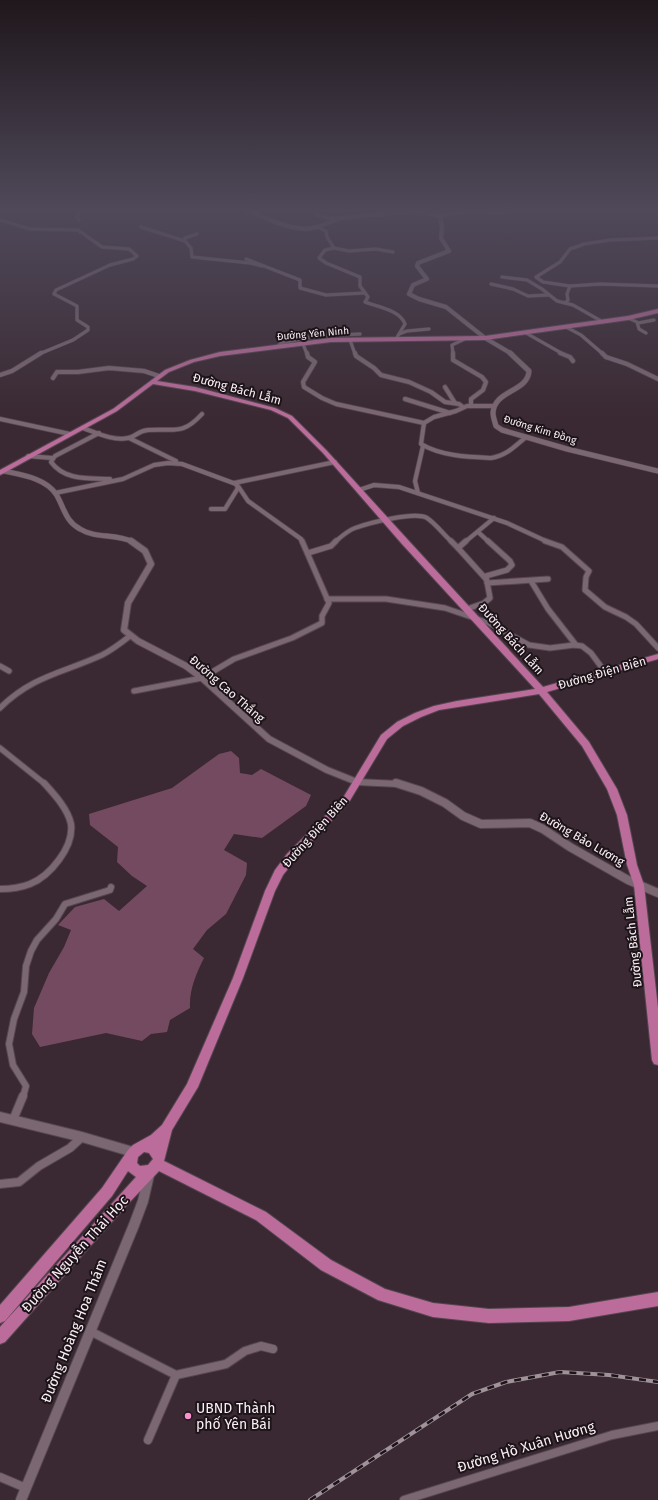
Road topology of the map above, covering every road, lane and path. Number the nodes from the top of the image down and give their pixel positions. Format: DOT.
graph roads {
  1 [pos="80,279"];
  2 [pos="294,279"];
  3 [pos="360,279"];
  4 [pos="427,279"];
  5 [pos="522,279"];
  6 [pos="537,279"];
  7 [pos="491,284"];
  8 [pos="570,286"];
  9 [pos="658,286"];
  10 [pos="364,293"];
  11 [pos="549,295"];
  12 [pos="565,303"];
  13 [pos="658,311"];
  14 [pos="628,318"];
  15 [pos="654,320"];
  16 [pos="603,322"];
  17 [pos="638,323"];
  18 [pos="566,327"];
  19 [pos="429,329"];
  20 [pos="526,333"];
  21 [pos="646,333"];
  22 [pos="360,334"];
  23 [pos="398,337"];
  24 [pos="485,338"];
  25 [pos="465,339"];
  26 [pos="350,340"];
  27 [pos="302,344"];
  28 [pos="278,346"];
  29 [pos="573,361"];
  30 [pos="0,375"];
  31 [pos="159,376"];
  32 [pos="53,378"];
  33 [pos="658,379"];
  34 [pos="152,382"];
  35 [pos="445,387"];
  36 [pos="405,399"];
  37 [pos="455,403"];
  38 [pos="471,406"];
  39 [pos="493,406"];
  40 [pos="463,407"];
  41 [pos="450,413"];
  42 [pos="202,414"];
  43 [pos="0,419"];
  44 [pos="424,423"];
  45 [pos="83,428"];
  46 [pos="99,433"];
  47 [pos="70,434"];
  48 [pos="526,437"];
  49 [pos="129,438"];
  50 [pos="423,446"];
  51 [pos="28,456"];
  52 [pos="52,458"];
  53 [pos="335,462"];
  54 [pos="182,464"];
  55 [pos="658,471"];
  56 [pos="2,472"];
  57 [pos="119,480"];
  58 [pos="236,485"];
  59 [pos="359,490"];
  60 [pos="55,493"];
  61 [pos="418,493"];
  62 [pos="211,509"];
  63 [pos="494,518"];
  64 [pos="386,520"];
  65 [pos="478,532"];
  66 [pos="458,548"];
  67 [pos="308,553"];
  68 [pos="548,579"];
  69 [pos="486,581"];
  70 [pos="531,581"];
  71 [pos="327,599"];
  72 [pos="467,609"];
  73 [pos="474,616"];
  74 [pos="130,636"];
  75 [pos="576,645"];
  76 [pos="658,648"];
  77 [pos="658,656"];
  78 [pos="0,666"];
  79 [pos="9,671"];
  80 [pos="605,672"];
  81 [pos="202,678"];
  82 [pos="541,690"];
  83 [pos="134,691"];
  84 [pos="0,708"];
  85 [pos="1,750"];
  86 [pos="357,782"];
  87 [pos="639,885"];
  88 [pos="111,887"];
  89 [pos="0,889"];
  90 [pos="658,893"];
  91 [pos="658,1060"];
  92 [pos="0,1117"];
  93 [pos="13,1120"];
  94 [pos="167,1128"];
  95 [pos="82,1137"];
  96 [pos="134,1152"];
  97 [pos="155,1165"];
  98 [pos="0,1184"];
  99 [pos="658,1298"];
  100 [pos="0,1316"];
  101 [pos="90,1331"];
  102 [pos="0,1338"];
  103 [pos="273,1349"];
  104 [pos="176,1375"];
  105 [pos="658,1426"];
  106 [pos="148,1440"];
  107 [pos="0,1478"];
  108 [pos="26,1488"];
  109 [pos="21,1500"];
  110 [pos="404,1500"];
  1 -- 30 [label="street"];
  2 -- 10 [label="street"];
  3 -- 10 [label="street"];
  4 -- 24 [label="street"];
  5 -- 11 [label="street"];
  6 -- 8 [label="street"];
  7 -- 11 [label="street"];
  8 -- 9 [label="street"];
  8 -- 12 [label="street"];
  10 -- 23 [label="street"];
  11 -- 12 [label="street"];
  12 -- 16 [label="street"];
  13 -- 14 [label="main road, Đường Yên Ninh"];
  14 -- 16 [label="main road, Đường Yên Ninh"];
  14 -- 17 [label="street"];
  15 -- 17 [label="street"];
  16 -- 18 [label="main road, Đường Yên Ninh"];
  17 -- 21 [label="street"];
  18 -- 20 [label="main road, Đường Yên Ninh"];
  18 -- 33 [label="street"];
  19 -- 23 [label="street"];
  20 -- 24 [label="main road, Đường Yên Ninh"];
  20 -- 29 [label="street"];
  22 -- 28 [label="street"];
  23 -- 25 [label="main road, Đường Yên Ninh"];
  23 -- 26 [label="main road, Đường Yên Ninh"];
  24 -- 25 [label="main road, Đường Yên Ninh"];
  24 -- 39 [label="street, Đường Kim Đồng"];
  25 -- 38 [label="street"];
  26 -- 27 [label="main road, Đường Yên Ninh"];
  26 -- 37 [label="street"];
  27 -- 28 [label="main road, Đường Yên Ninh"];
  27 -- 44 [label="street"];
  28 -- 31 [label="main road, Đường Yên Ninh"];
  31 -- 32 [label="street"];
  31 -- 34 [label="main road, Đường Yên Ninh"];
  34 -- 45 [label="main road, Đường Yên Ninh"];
  34 -- 53 [label="main road, Đường Bách Lẫm"];
  35 -- 37 [label="street"];
  36 -- 41 [label="street"];
  37 -- 40 [label="street"];
  38 -- 39 [label="street"];
  38 -- 40 [label="street"];
  39 -- 48 [label="street, Đường Kim Đồng"];
  40 -- 41 [label="street"];
  41 -- 44 [label="street"];
  42 -- 49 [label="street"];
  43 -- 47 [label="street"];
  44 -- 50 [label="street"];
  45 -- 46 [label="street"];
  45 -- 47 [label="main road, Đường Yên Ninh"];
  46 -- 49 [label="street"];
  46 -- 52 [label="street"];
  47 -- 51 [label="main road, Đường Yên Ninh"];
  48 -- 50 [label="street"];
  48 -- 55 [label="street, Đường Kim Đồng"];
  49 -- 54 [label="street"];
  50 -- 61 [label="street"];
  51 -- 52 [label="street"];
  51 -- 56 [label="main road, Đường Yên Ninh"];
  52 -- 57 [label="street"];
  53 -- 58 [label="street"];
  53 -- 59 [label="main road, Đường Bách Lẫm"];
  54 -- 57 [label="street"];
  54 -- 58 [label="street"];
  56 -- 60 [label="street"];
  57 -- 60 [label="street"];
  58 -- 62 [label="street"];
  58 -- 67 [label="street"];
  59 -- 61 [label="street"];
  59 -- 64 [label="main road, Đường Bách Lẫm"];
  60 -- 74 [label="street"];
  61 -- 63 [label="street"];
  63 -- 65 [label="street"];
  63 -- 76 [label="street"];
  64 -- 66 [label="street"];
  64 -- 67 [label="street"];
  64 -- 72 [label="main road, Đường Bách Lẫm"];
  65 -- 66 [label="street"];
  65 -- 69 [label="street"];
  66 -- 69 [label="street"];
  67 -- 71 [label="street"];
  68 -- 70 [label="street"];
  69 -- 70 [label="street"];
  69 -- 72 [label="street"];
  70 -- 75 [label="street"];
  71 -- 73 [label="street"];
  71 -- 81 [label="street"];
  72 -- 73 [label="main road, Đường Bách Lẫm"];
  73 -- 75 [label="street"];
  73 -- 82 [label="main road, Đường Bách Lẫm"];
  74 -- 81 [label="street, Đường Cao Thắng"];
  74 -- 84 [label="street"];
  75 -- 80 [label="street"];
  77 -- 80 [label="main road, Đường Điện Biên"];
  78 -- 79 [label="street"];
  80 -- 82 [label="main road, Đường Điện Biên"];
  81 -- 83 [label="street"];
  81 -- 86 [label="street, Đường Cao Thắng"];
  82 -- 86 [label="main road, Đường Điện Biên"];
  82 -- 87 [label="main road, Đường Bách Lẫm"];
  85 -- 89 [label="street"];
  86 -- 87 [label="street, Đường Bảo Lương"];
  86 -- 94 [label="main road, Đường Điện Biên"];
  87 -- 90 [label="street, Đường Bảo Lương"];
  87 -- 91 [label="main road, Đường Bách Lẫm"];
  88 -- 93 [label="street"];
  92 -- 93 [label="main road"];
  93 -- 95 [label="main road"];
  94 -- 96 [label="main road, Đường Điện Biên"];
  94 -- 97 [label="main road, Đường Điện Biên"];
  95 -- 96 [label="main road"];
  95 -- 98 [label="street"];
  96 -- 97 [label="main road"];
  96 -- 97 [label="main road"];
  96 -- 100 [label="main road, Đường Nguyễn Thái Học"];
  97 -- 99 [label="main road"];
  97 -- 101 [label="street, Đường Hoàng Hoa Thám"];
  97 -- 102 [label="main road, Đường Nguyễn Thái Học"];
  101 -- 104 [label="street"];
  101 -- 108 [label="street, Đường Hoàng Hoa Thám"];
  103 -- 104 [label="street"];
  104 -- 106 [label="street"];
  105 -- 110 [label="street, Đường Hồ Xuân Hương"];
  107 -- 108 [label="street"];
  108 -- 109 [label="street, Đường Hoàng Hoa Thám"];
}
